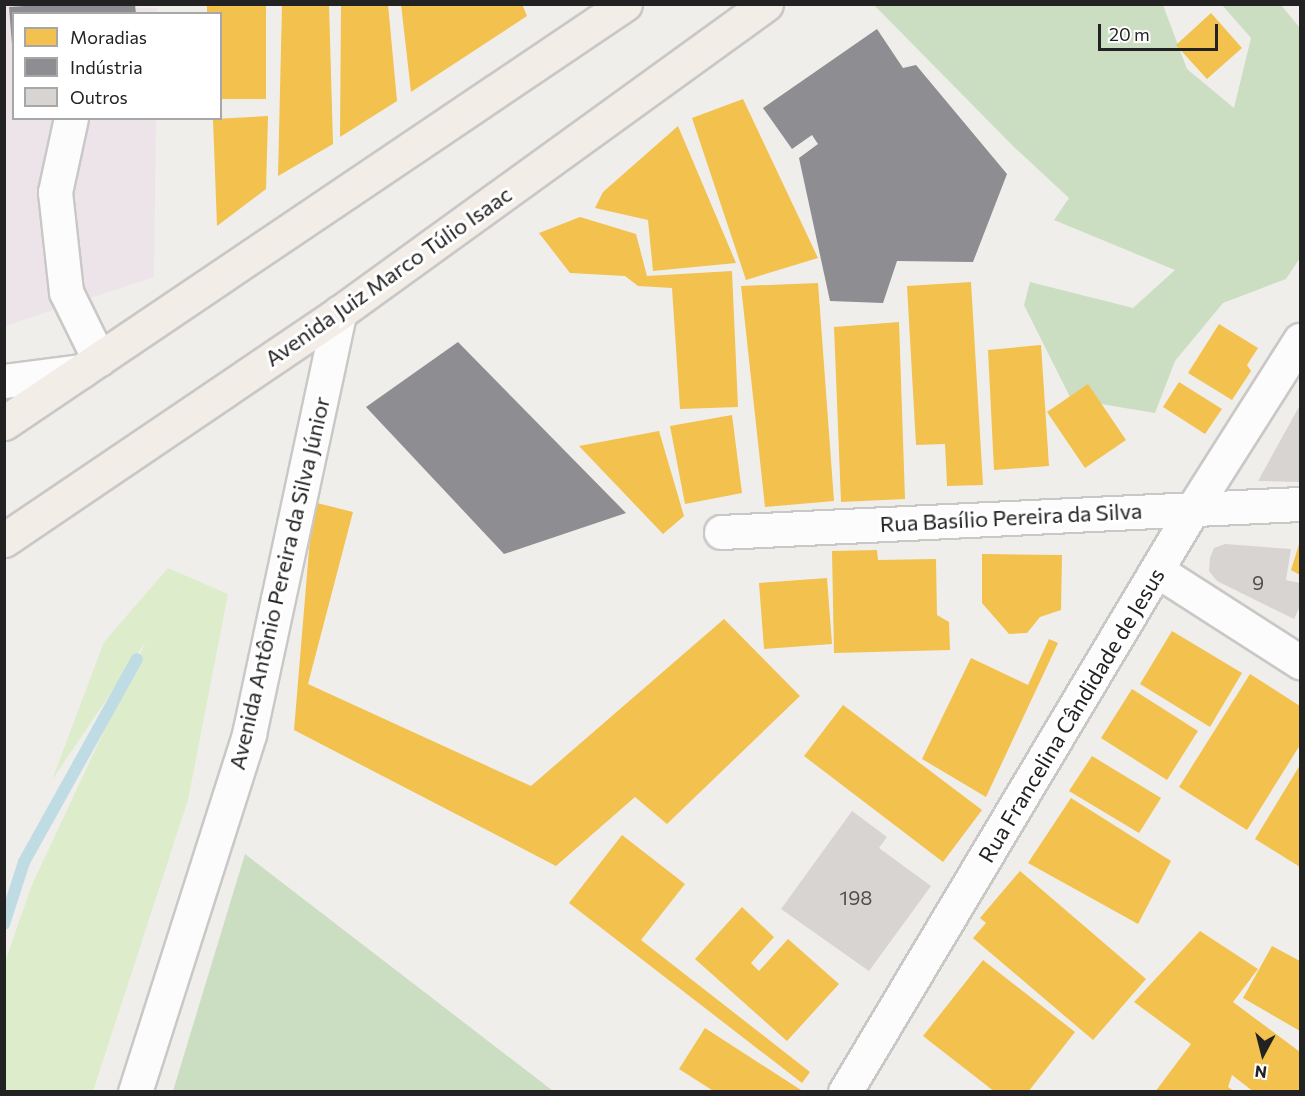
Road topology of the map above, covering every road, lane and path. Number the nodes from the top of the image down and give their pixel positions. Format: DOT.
graph roads {
  1 [pos="625,4"];
  2 [pos="766,4"];
  3 [pos="72,120"];
  4 [pos="339,313"];
  5 [pos="1300,340"];
  6 [pos="90,365"];
  7 [pos="4,381"];
  8 [pos="4,423"];
  9 [pos="1300,504"];
  10 [pos="1194,507"];
  11 [pos="721,532"];
  12 [pos="4,540"];
  13 [pos="1158,571"];
  14 [pos="1300,662"];
  15 [pos="135,1092"];
  16 [pos="845,1092"];
  1 -- 6 [label="main road"];
  2 -- 4 [label="main road, Avenida Juiz Marco Túlio Isaac"];
  3 -- 6 [label="street"];
  4 -- 12 [label="main road, Avenida Juiz Marco Túlio Isaac"];
  4 -- 15 [label="street, Avenida Antônio Pereira da Silva Júnior"];
  5 -- 10 [label="street, Rua Francelina Cândidade de Jesus"];
  6 -- 7 [label="street"];
  6 -- 8 [label="main road"];
  9 -- 10 [label="street, Rua Basílio Pereira da Silva"];
  10 -- 11 [label="street, Rua Basílio Pereira da Silva"];
  10 -- 13 [label="street, Rua Francelina Cândidade de Jesus"];
  13 -- 14 [label="street"];
  13 -- 16 [label="street, Rua Francelina Cândidade de Jesus"];
}
